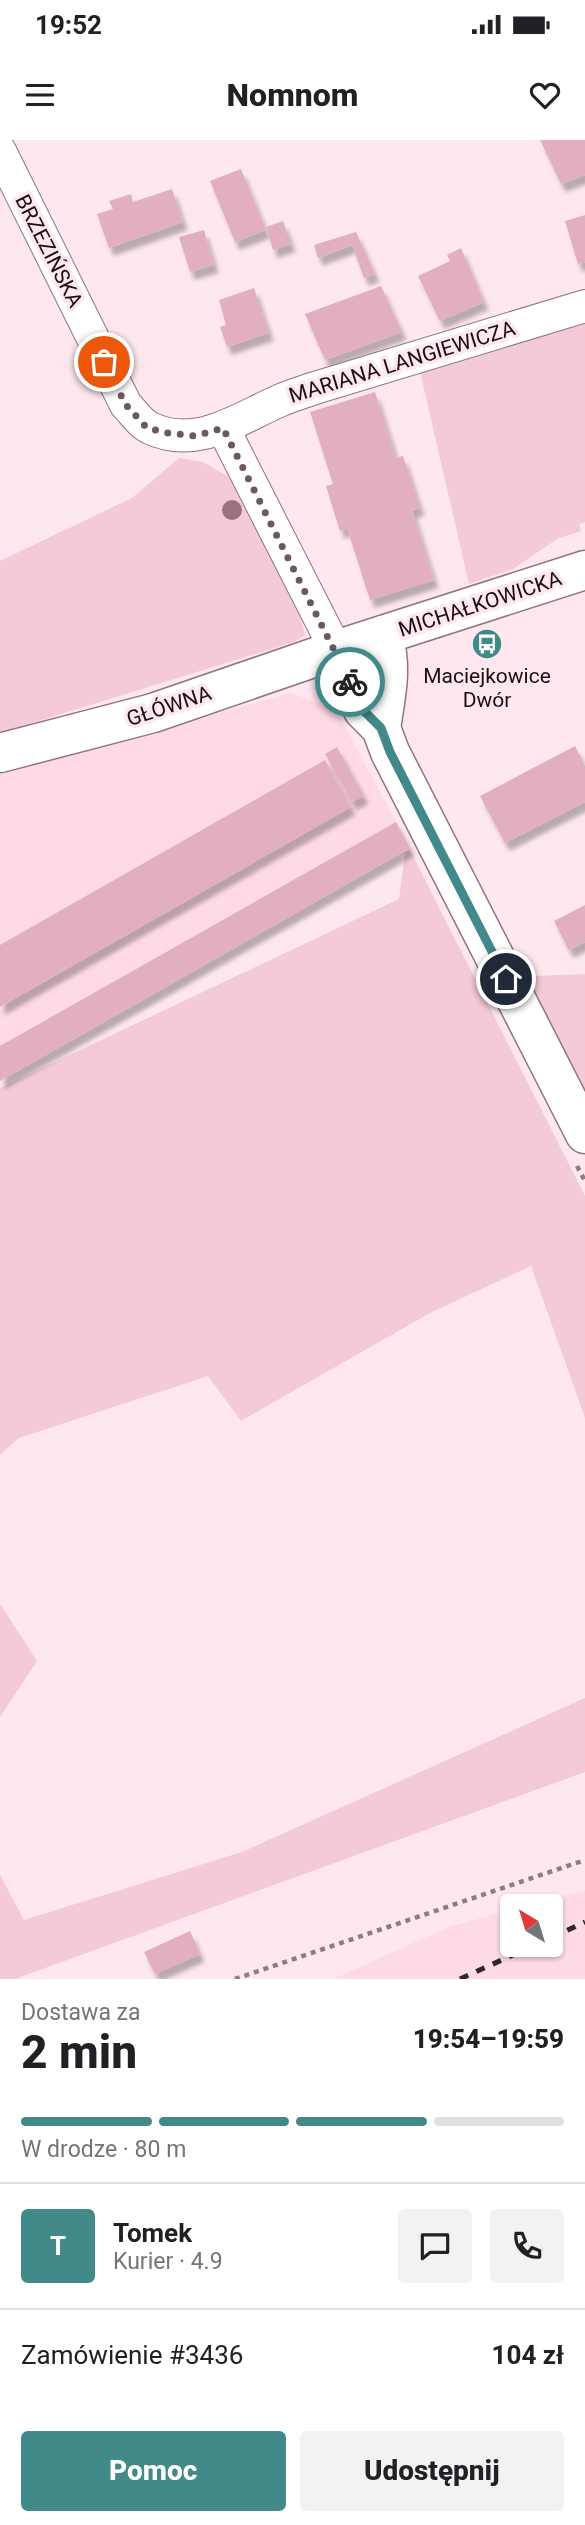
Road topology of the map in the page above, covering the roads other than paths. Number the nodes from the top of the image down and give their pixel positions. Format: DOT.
graph roads {
  1 [pos="0,151"];
  2 [pos="585,306"];
  3 [pos="223,428"];
  4 [pos="585,570"];
  5 [pos="383,635"];
  6 [pos="335,650"];
  7 [pos="381,728"];
  8 [pos="0,753"];
  9 [pos="585,1134"];
  1 -- 3 [label="street, BRZEZIŃSKA"];
  2 -- 3 [label="street, MARIANA LANGIEWICZA"];
  3 -- 6 [label="street"];
  4 -- 5 [label="street, MICHAŁKOWICKA"];
  5 -- 6 [label="street, MICHAŁKOWICKA"];
  5 -- 7 [label="street"];
  6 -- 7 [label="street"];
  6 -- 8 [label="street, GŁÓWNA"];
  7 -- 9 [label="street"];
}
